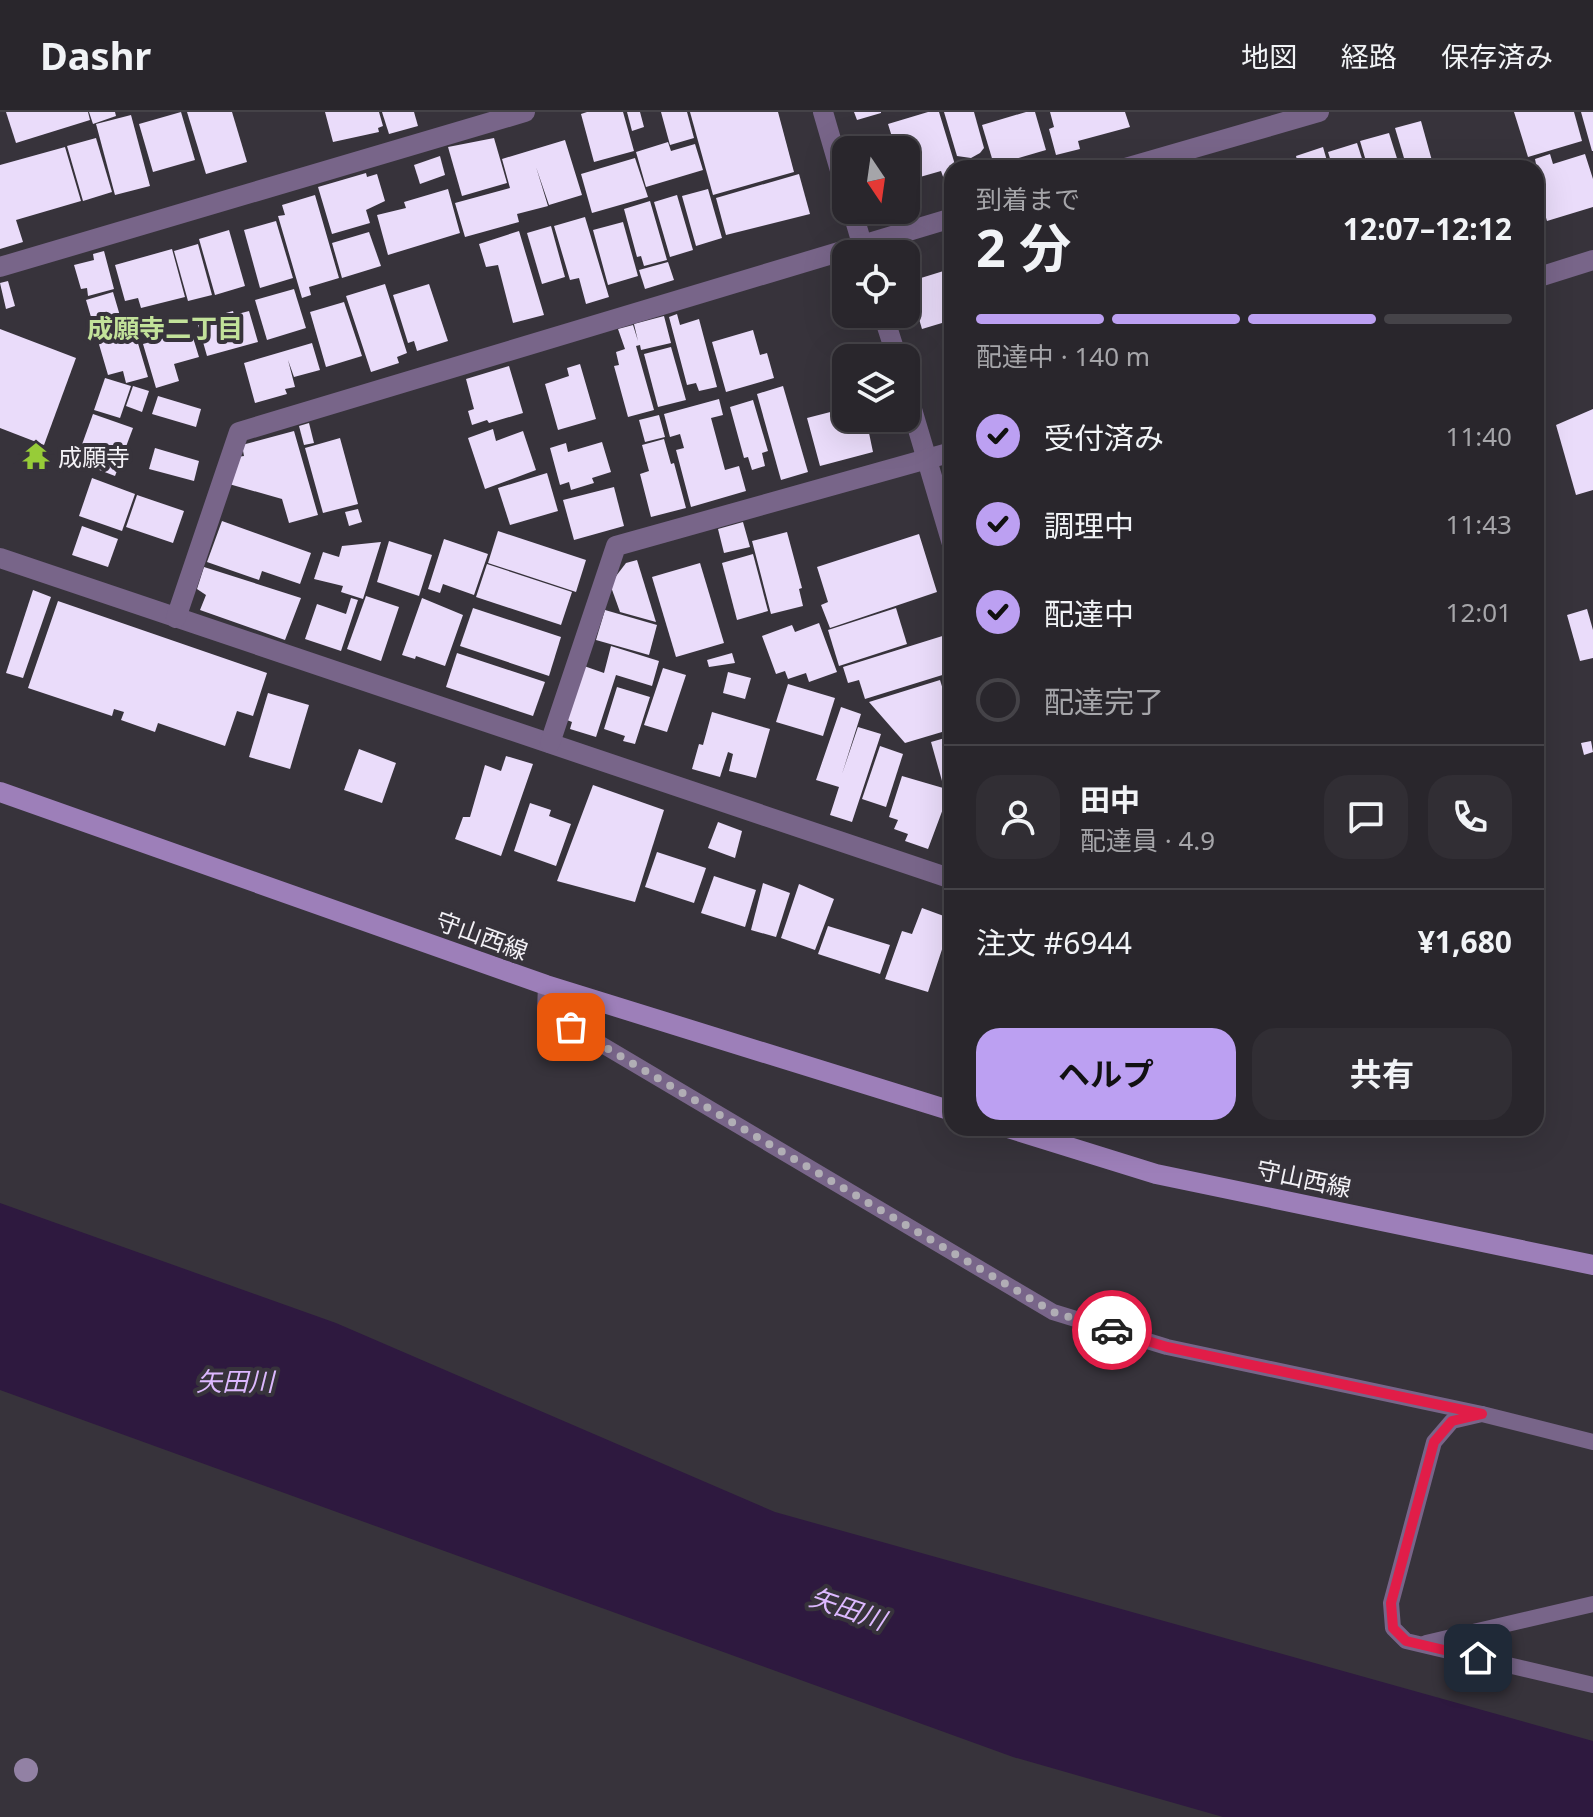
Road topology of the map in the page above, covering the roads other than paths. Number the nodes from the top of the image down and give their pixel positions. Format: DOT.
graph roads {
  1 [pos="525,112"];
  2 [pos="823,112"];
  3 [pos="1319,112"];
  4 [pos="832,143"];
  5 [pos="1153,160"];
  6 [pos="944,221"];
  7 [pos="889,240"];
  8 [pos="832,258"];
  9 [pos="1593,260"];
  10 [pos="0,267"];
  11 [pos="1544,275"];
  12 [pos="920,432"];
  13 [pos="944,454"];
  14 [pos="928,459"];
  15 [pos="944,516"];
  16 [pos="0,558"];
  17 [pos="176,618"];
  18 [pos="550,743"];
  19 [pos="0,792"];
  20 [pos="944,876"];
  21 [pos="546,985"];
  22 [pos="944,1109"];
  23 [pos="1034,1136"];
  24 [pos="1593,1265"];
  25 [pos="1482,1414"];
  26 [pos="1593,1442"];
  27 [pos="1593,1604"];
  28 [pos="1421,1645"];
  29 [pos="1593,1685"];
  1 -- 10 [label="street"];
  2 -- 4 [label="street"];
  3 -- 5 [label="street"];
  6 -- 7 [label="street"];
  8 -- 17 [label="street"];
  9 -- 11 [label="street"];
  12 -- 14 [label="street"];
  13 -- 14 [label="street"];
  14 -- 15 [label="street"];
  14 -- 18 [label="street"];
  16 -- 17 [label="street"];
  17 -- 18 [label="street"];
  18 -- 20 [label="street"];
  19 -- 21 [label="main road, 守山西線"];
  21 -- 22 [label="main road, 守山西線"];
  21 -- 25 [label="lane"];
  23 -- 24 [label="main road, 守山西線"];
  25 -- 26 [label="lane"];
  25 -- 28 [label="lane"];
  27 -- 28 [label="lane"];
  28 -- 29 [label="lane"];
}
